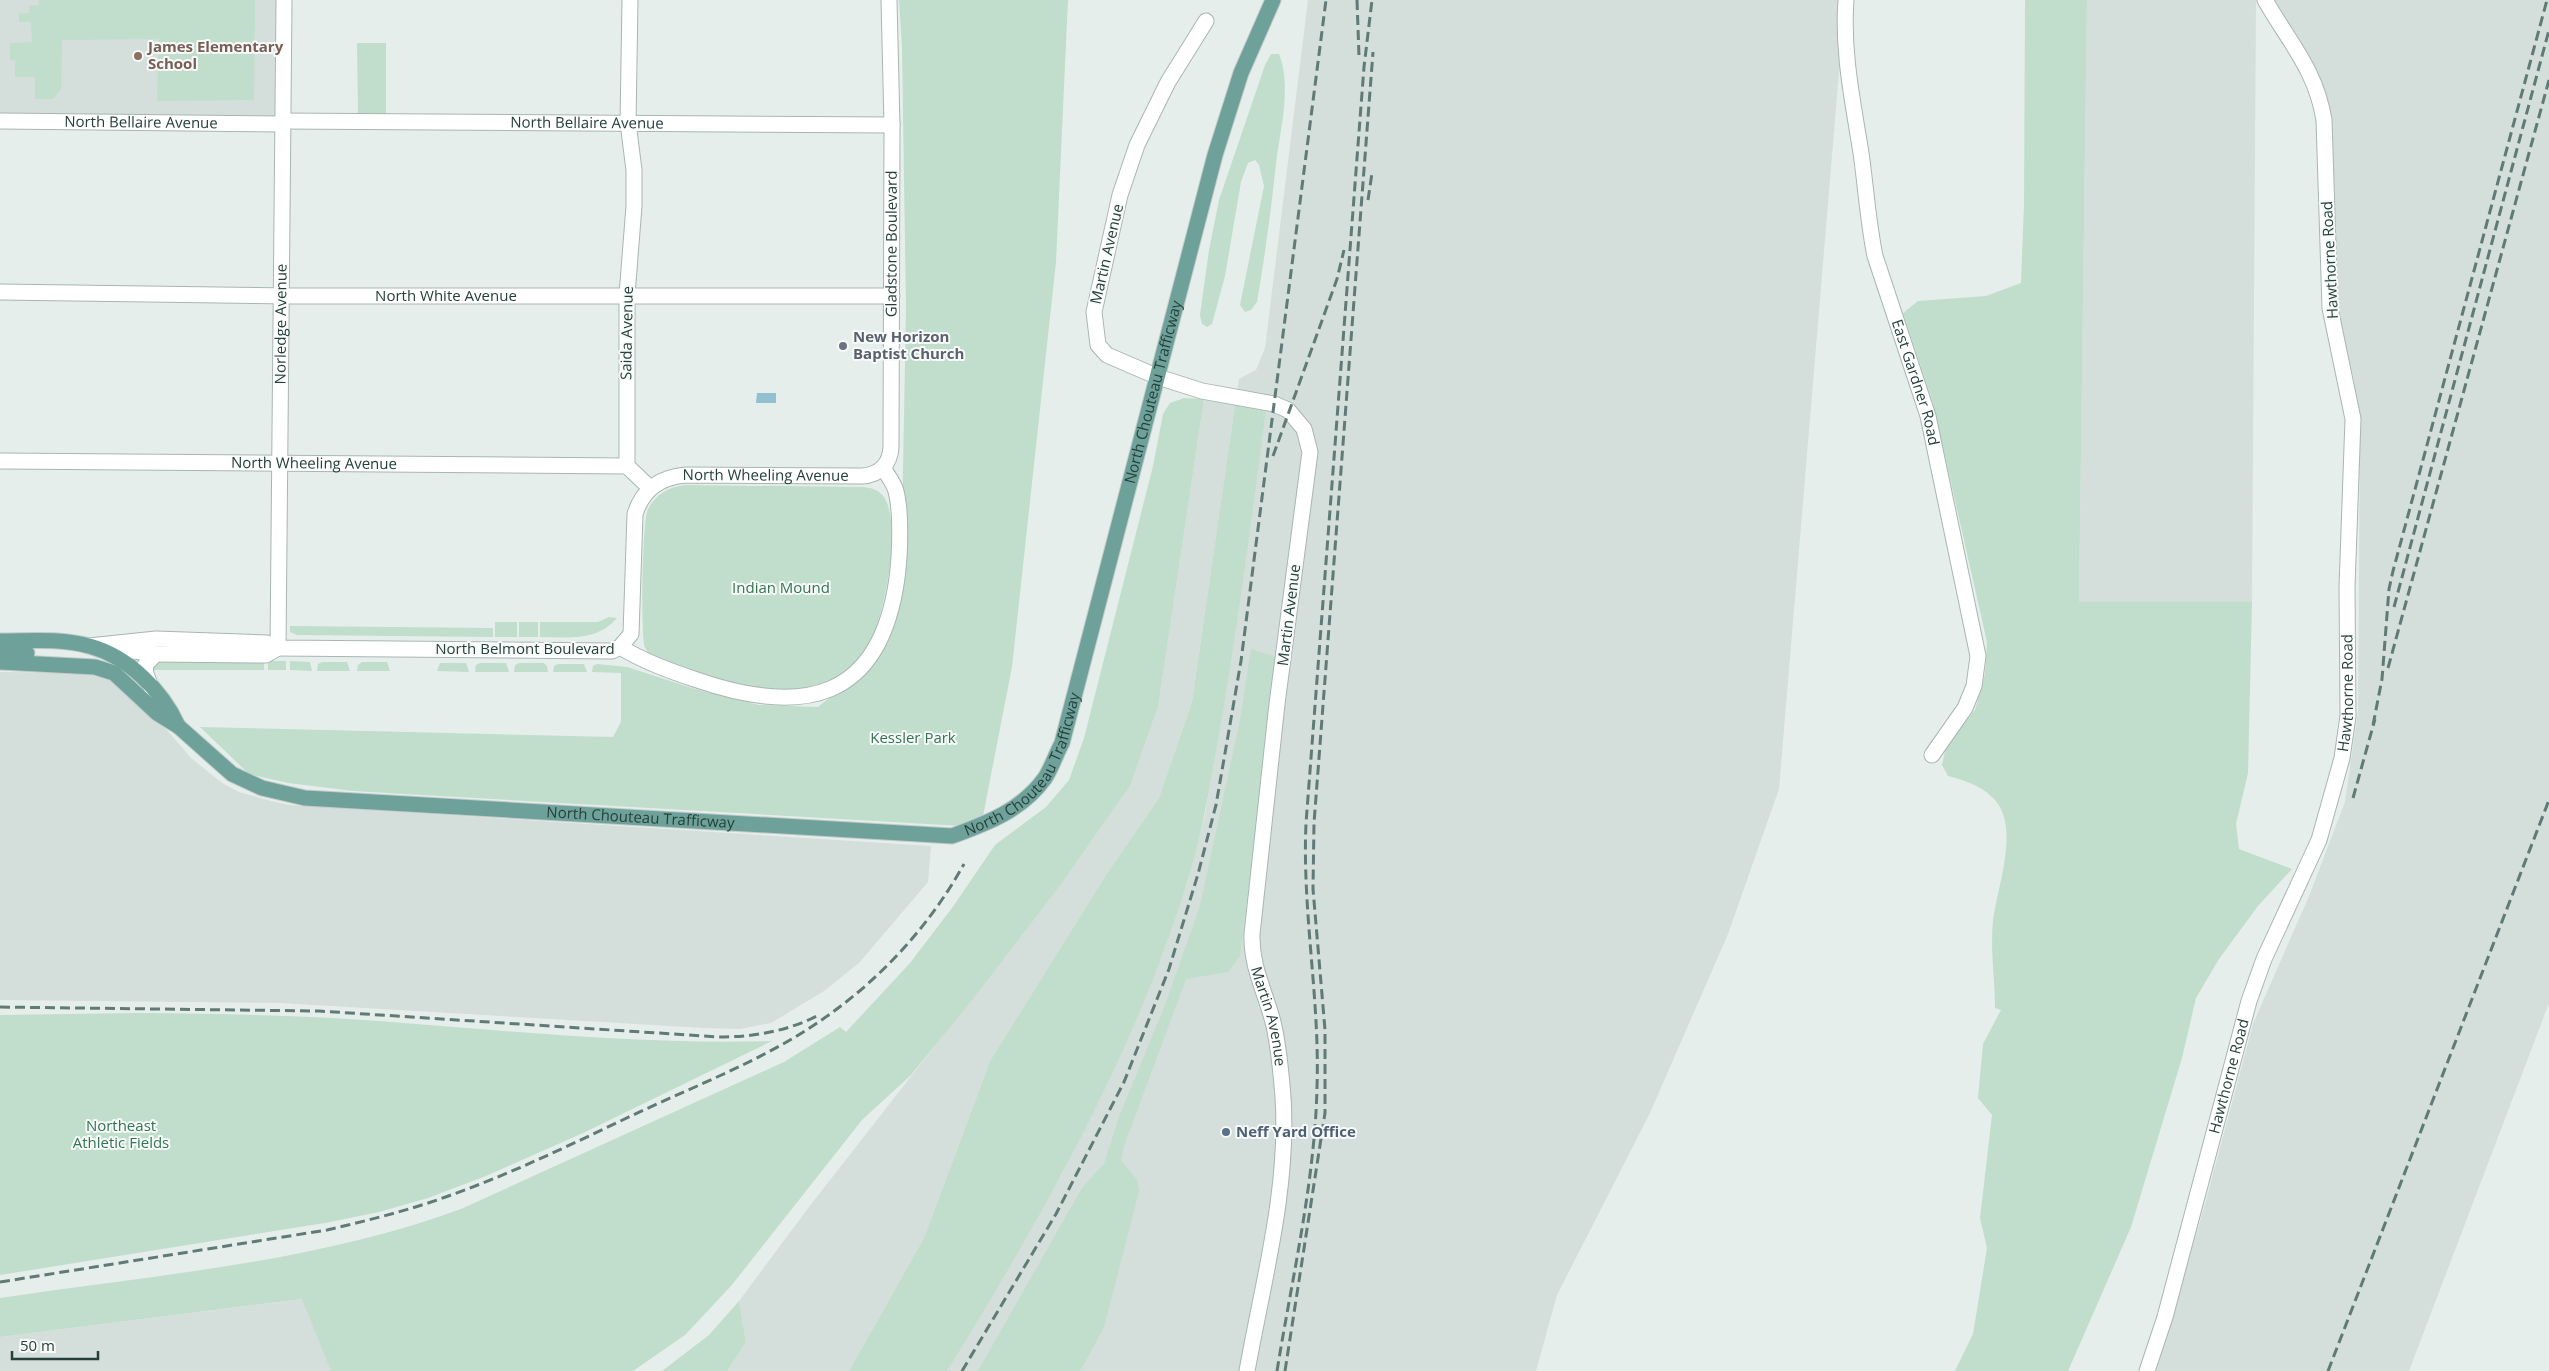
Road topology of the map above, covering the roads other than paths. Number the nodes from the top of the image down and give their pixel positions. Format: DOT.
graph roads {
  1 [pos="284,0"];
  2 [pos="630,0"];
  3 [pos="889,0"];
  4 [pos="1273,0"];
  5 [pos="1846,0"];
  6 [pos="2265,0"];
  7 [pos="1206,22"];
  8 [pos="0,121"];
  9 [pos="283,123"];
  10 [pos="628,123"];
  11 [pos="892,125"];
  12 [pos="0,292"];
  13 [pos="626,295"];
  14 [pos="281,296"];
  15 [pos="892,296"];
  16 [pos="1158,378"];
  17 [pos="0,461"];
  18 [pos="280,463"];
  19 [pos="627,466"];
  20 [pos="883,468"];
  21 [pos="650,488"];
  22 [pos="0,641"];
  23 [pos="89,646"];
  24 [pos="156,646"];
  25 [pos="620,647"];
  26 [pos="278,648"];
  27 [pos="0,652"];
  28 [pos="0,662"];
  29 [pos="151,687"];
  30 [pos="178,726"];
  31 [pos="1932,755"];
  32 [pos="1248,1371"];
  33 [pos="2147,1371"];
  1 -- 9 [label="street, Norledge Avenue"];
  2 -- 10 [label="street, Saida Avenue"];
  3 -- 11 [label="street, Gladstone Boulevard"];
  4 -- 16 [label="main road, North Chouteau Trafficway"];
  5 -- 31 [label="street, East Gardner Road"];
  6 -- 33 [label="street, Hawthorne Road"];
  7 -- 16 [label="street, Martin Avenue"];
  8 -- 9 [label="street, North Bellaire Avenue"];
  9 -- 10 [label="street, North Bellaire Avenue"];
  9 -- 14 [label="street, Norledge Avenue"];
  10 -- 11 [label="street, North Bellaire Avenue"];
  10 -- 13 [label="street, Saida Avenue"];
  11 -- 15 [label="street, Gladstone Boulevard"];
  12 -- 14 [label="street, North White Avenue"];
  13 -- 14 [label="street, North White Avenue"];
  13 -- 15 [label="street, North White Avenue"];
  13 -- 19 [label="street, Saida Avenue"];
  14 -- 18 [label="street, Norledge Avenue"];
  15 -- 20 [label="street, Gladstone Boulevard"];
  16 -- 30 [label="main road, North Chouteau Trafficway"];
  16 -- 32 [label="street, Martin Avenue"];
  17 -- 18 [label="street, North Wheeling Avenue"];
  18 -- 19 [label="street, North Wheeling Avenue"];
  18 -- 26 [label="street, Norledge Avenue"];
  19 -- 21 [label="street"];
  20 -- 21 [label="street, North Wheeling Avenue"];
  20 -- 25 [label="street, North Belmont Boulevard"];
  21 -- 25 [label="street"];
  22 -- 23 [label="main road, North Belmont Boulevard"];
  23 -- 24 [label="street, North Belmont Boulevard"];
  23 -- 27 [label="main road, North Belmont Boulevard"];
  23 -- 29 [label="main road, North Chouteau Trafficway"];
  24 -- 26 [label="street, North Belmont Boulevard"];
  24 -- 29 [label="street"];
  25 -- 26 [label="street, North Belmont Boulevard"];
  28 -- 30 [label="main road, North Chouteau Trafficway"];
  29 -- 30 [label="main road, North Chouteau Trafficway"];
}
